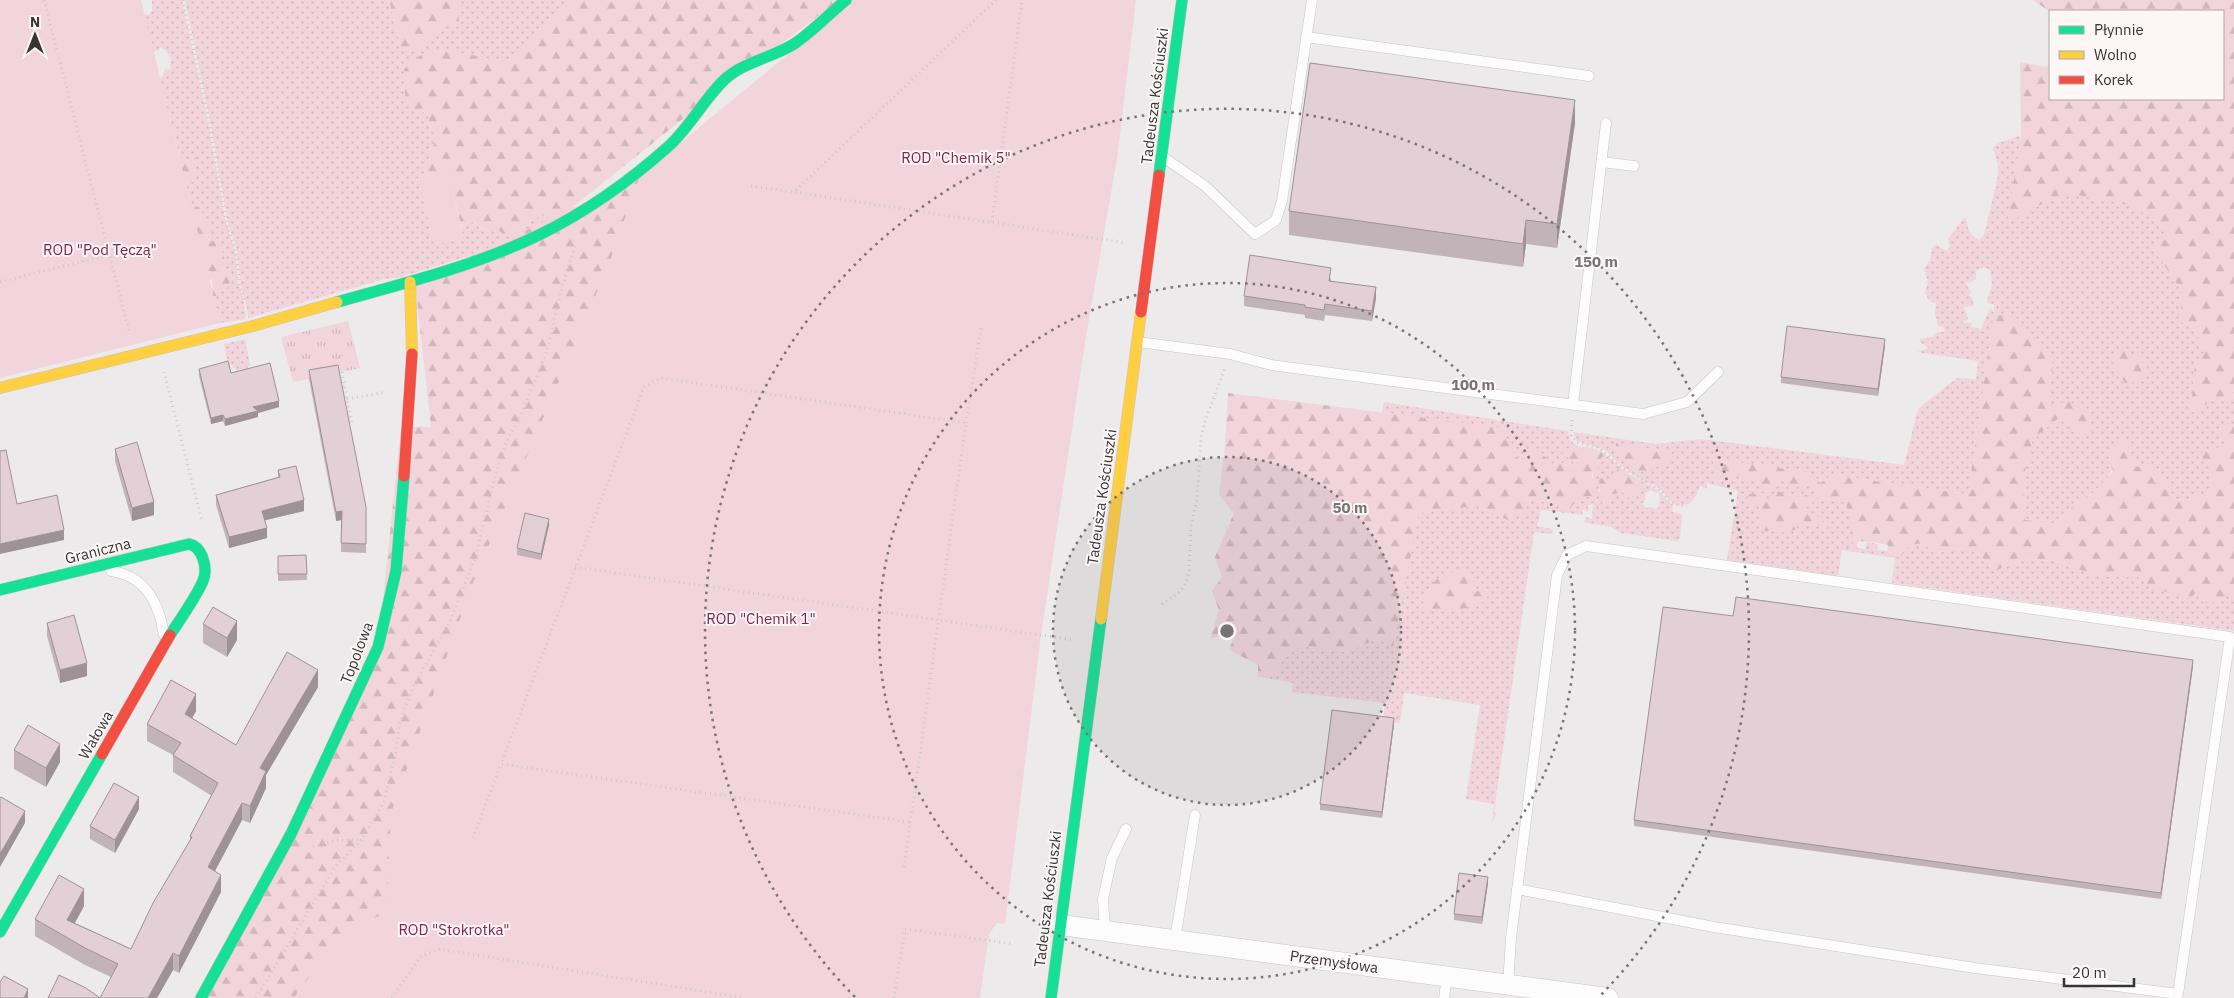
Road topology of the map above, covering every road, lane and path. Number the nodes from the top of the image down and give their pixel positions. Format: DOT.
graph roads {
  1 [pos="44,0"];
  2 [pos="184,0"];
  3 [pos="846,0"];
  4 [pos="996,0"];
  5 [pos="1022,0"];
  6 [pos="1182,0"];
  7 [pos="1312,0"];
  8 [pos="1306,37"];
  9 [pos="1589,76"];
  10 [pos="1606,122"];
  11 [pos="1162,156"];
  12 [pos="1602,162"];
  13 [pos="1634,166"];
  14 [pos="751,186"];
  15 [pos="794,192"];
  16 [pos="992,222"];
  17 [pos="577,240"];
  18 [pos="1151,246"];
  19 [pos="109,255"];
  20 [pos="0,282"];
  21 [pos="410,282"];
  22 [pos="248,327"];
  23 [pos="981,328"];
  24 [pos="130,336"];
  25 [pos="1138,342"];
  26 [pos="158,349"];
  27 [pos="1230,354"];
  28 [pos="342,372"];
  29 [pos="1718,372"];
  30 [pos="0,388"];
  31 [pos="384,392"];
  32 [pos="347,399"];
  33 [pos="1573,405"];
  34 [pos="966,422"];
  35 [pos="352,424"];
  36 [pos="1687,507"];
  37 [pos="203,524"];
  38 [pos="200,552"];
  39 [pos="575,567"];
  40 [pos="91,568"];
  41 [pos="0,590"];
  42 [pos="1162,604"];
  43 [pos="938,620"];
  44 [pos="2232,637"];
  45 [pos="165,643"];
  46 [pos="1098,643"];
  47 [pos="501,764"];
  48 [pos="1195,815"];
  49 [pos="910,822"];
  50 [pos="1126,829"];
  51 [pos="473,838"];
  52 [pos="904,867"];
  53 [pos="1518,889"];
  54 [pos="1061,926"];
  55 [pos="1105,931"];
  56 [pos="0,932"];
  57 [pos="1175,940"];
  58 [pos="1014,944"];
  59 [pos="1447,977"];
  60 [pos="1518,991"];
  61 [pos="201,998"];
  62 [pos="256,998"];
  63 [pos="392,998"];
  64 [pos="745,998"];
  65 [pos="894,998"];
  66 [pos="1051,998"];
  67 [pos="1444,998"];
  68 [pos="1608,998"];
  1 -- 19 [label="path"];
  2 -- 22 [label="path"];
  3 -- 21 [label="street"];
  4 -- 15 [label="path"];
  5 -- 16 [label="path"];
  6 -- 11 [label="street, Tadeusza Kościuszki"];
  7 -- 8 [label="lane"];
  8 -- 9 [label="lane"];
  8 -- 11 [label="lane"];
  10 -- 12 [label="lane"];
  11 -- 18 [label="street, Tadeusza Kościuszki"];
  12 -- 13 [label="lane"];
  12 -- 33 [label="lane"];
  14 -- 15 [label="path"];
  15 -- 16 [label="path"];
  16 -- 18 [label="path"];
  17 -- 62 [label="path"];
  18 -- 25 [label="street, Tadeusza Kościuszki"];
  19 -- 20 [label="path"];
  19 -- 24 [label="path"];
  21 -- 22 [label="street"];
  21 -- 61 [label="street, Topolowa"];
  22 -- 26 [label="street"];
  23 -- 34 [label="path"];
  25 -- 27 [label="lane"];
  25 -- 46 [label="street, Tadeusza Kościuszki"];
  26 -- 30 [label="street"];
  26 -- 37 [label="path"];
  27 -- 33 [label="lane"];
  27 -- 42 [label="path"];
  28 -- 32 [label="path"];
  29 -- 33 [label="lane"];
  31 -- 32 [label="path"];
  32 -- 35 [label="path"];
  33 -- 36 [label="path"];
  34 -- 39 [label="path"];
  34 -- 43 [label="path"];
  38 -- 40 [label="street, Graniczna"];
  38 -- 45 [label="street, Wałowa"];
  39 -- 43 [label="path"];
  39 -- 47 [label="path"];
  40 -- 41 [label="street, Graniczna"];
  40 -- 45 [label="lane"];
  43 -- 46 [label="path"];
  43 -- 49 [label="path"];
  44 -- 53 [label="lane"];
  44 -- 53 [label="lane"];
  45 -- 56 [label="street, Wałowa"];
  46 -- 54 [label="street, Tadeusza Kościuszki"];
  47 -- 49 [label="path"];
  47 -- 51 [label="path"];
  48 -- 57 [label="lane"];
  49 -- 52 [label="path"];
  50 -- 55 [label="lane"];
  53 -- 60 [label="lane"];
  54 -- 55 [label="street, Przemysłowa"];
  54 -- 66 [label="street, Tadeusza Kościuszki"];
  55 -- 57 [label="street, Przemysłowa"];
  57 -- 59 [label="street, Przemysłowa"];
  58 -- 65 [label="path"];
  59 -- 60 [label="street, Przemysłowa"];
  59 -- 67 [label="lane"];
  60 -- 68 [label="street, Przemysłowa"];
  63 -- 64 [label="path"];
}
